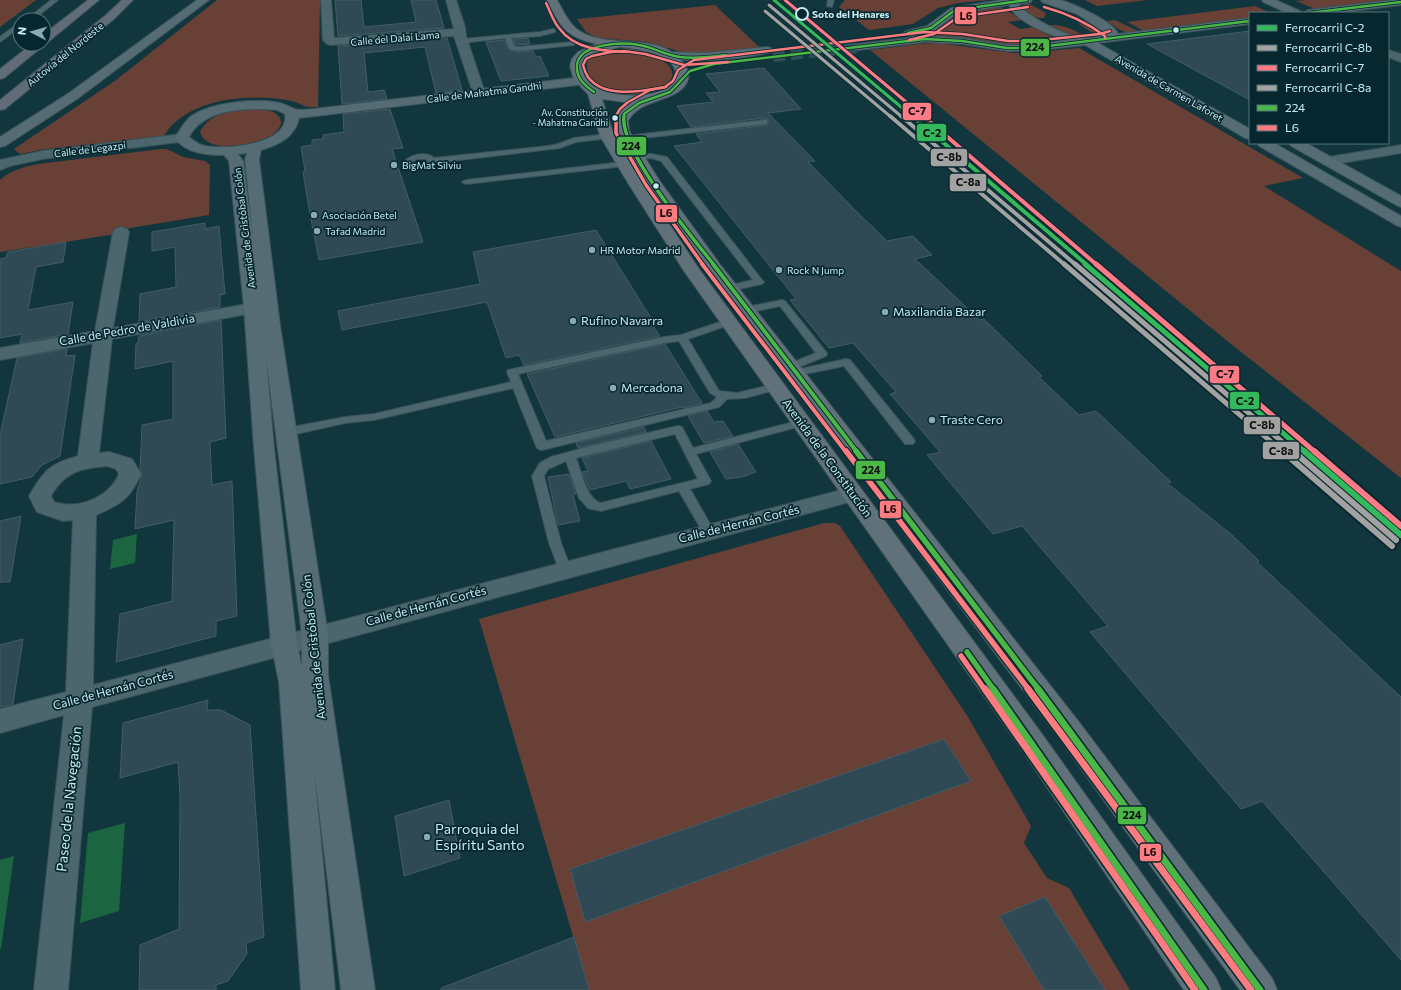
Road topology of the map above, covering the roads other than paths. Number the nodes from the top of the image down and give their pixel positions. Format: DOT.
graph roads {
  1 [pos="49,0"];
  2 [pos="55,0"];
  3 [pos="90,0"];
  4 [pos="94,0"];
  5 [pos="128,0"];
  6 [pos="134,0"];
  7 [pos="192,0"];
  8 [pos="204,0"];
  9 [pos="326,0"];
  10 [pos="451,0"];
  11 [pos="536,0"];
  12 [pos="552,0"];
  13 [pos="1046,0"];
  14 [pos="1267,0"];
  15 [pos="1019,1"];
  16 [pos="1401,2"];
  17 [pos="35,12"];
  18 [pos="39,12"];
  19 [pos="1294,12"];
  20 [pos="1316,12"];
  21 [pos="110,17"];
  22 [pos="73,18"];
  23 [pos="1249,21"];
  24 [pos="12,31"];
  25 [pos="553,31"];
  26 [pos="12,33"];
  27 [pos="52,34"];
  28 [pos="530,34"];
  29 [pos="507,36"];
  30 [pos="460,37"];
  31 [pos="1111,38"];
  32 [pos="0,41"];
  33 [pos="1087,42"];
  34 [pos="572,44"];
  35 [pos="621,44"];
  36 [pos="536,47"];
  37 [pos="1131,50"];
  38 [pos="30,52"];
  39 [pos="1389,52"];
  40 [pos="580,55"];
  41 [pos="668,55"];
  42 [pos="1401,58"];
  43 [pos="0,75"];
  44 [pos="683,75"];
  45 [pos="95,80"];
  46 [pos="588,86"];
  47 [pos="479,93"];
  48 [pos="653,97"];
  49 [pos="0,106"];
  50 [pos="292,119"];
  51 [pos="764,122"];
  52 [pos="1249,134"];
  53 [pos="182,138"];
  54 [pos="0,143"];
  55 [pos="1266,144"];
  56 [pos="1298,144"];
  57 [pos="255,148"];
  58 [pos="623,149"];
  59 [pos="1401,149"];
  60 [pos="228,151"];
  61 [pos="432,161"];
  62 [pos="1329,161"];
  63 [pos="1303,165"];
  64 [pos="0,166"];
  65 [pos="466,182"];
  66 [pos="1401,202"];
  67 [pos="1401,222"];
  68 [pos="121,232"];
  69 [pos="730,288"];
  70 [pos="262,306"];
  71 [pos="738,316"];
  72 [pos="103,335"];
  73 [pos="682,338"];
  74 [pos="0,354"];
  75 [pos="792,370"];
  76 [pos="517,384"];
  77 [pos="775,387"];
  78 [pos="723,397"];
  79 [pos="801,423"];
  80 [pos="287,432"];
  81 [pos="909,441"];
  82 [pos="690,452"];
  83 [pos="570,456"];
  84 [pos="88,460"];
  85 [pos="682,486"];
  86 [pos="853,494"];
  87 [pos="85,511"];
  88 [pos="708,531"];
  89 [pos="564,570"];
  90 [pos="315,635"];
  91 [pos="284,644"];
  92 [pos="79,699"];
  93 [pos="0,721"];
  94 [pos="50,990"];
  95 [pos="318,990"];
  96 [pos="358,990"];
  97 [pos="1204,990"];
  98 [pos="1260,990"];
  1 -- 17 [label="lane"];
  2 -- 18 [label="lane"];
  3 -- 22 [label="highway"];
  4 -- 22 [label="highway, Autovía del Nordeste"];
  5 -- 21 [label="highway, Autovía del Nordeste"];
  6 -- 21 [label="highway"];
  7 -- 45 [label="street"];
  8 -- 45 [label="street"];
  9 -- 30 [label="street, Calle del Dalai Lama"];
  10 -- 30 [label="street"];
  11 -- 25 [label="main road"];
  12 -- 35 [label="main road"];
  13 -- 31 [label="street"];
  14 -- 19 [label="street"];
  15 -- 33 [label="street, Avenida de Carmen Laforet"];
  15 -- 33 [label="street"];
  16 -- 20 [label="street"];
  21 -- 49 [label="highway, Autovía del Nordeste"];
  22 -- 27 [label="highway, Autovía del Nordeste"];
  23 -- 31 [label="street"];
  24 -- 32 [label="lane"];
  25 -- 28 [label="lane"];
  25 -- 34 [label="main road"];
  26 -- 32 [label="lane"];
  28 -- 29 [label="lane"];
  28 -- 36 [label="lane"];
  29 -- 30 [label="lane"];
  29 -- 36 [label="lane"];
  30 -- 47 [label="street"];
  31 -- 33 [label="street"];
  31 -- 37 [label="street, Avenida de Carmen Laforet"];
  33 -- 52 [label="street, Avenida de Carmen Laforet"];
  34 -- 36 [label="lane"];
  34 -- 40 [label="main road"];
  35 -- 40 [label="main road"];
  35 -- 41 [label="main road"];
  38 -- 43 [label="highway, Autovía del Nordeste"];
  39 -- 42 [label="street"];
  40 -- 46 [label="main road, Avenida de la Constitución"];
  41 -- 44 [label="main road"];
  41 -- 44 [label="street"];
  44 -- 48 [label="main road"];
  45 -- 54 [label="street"];
  46 -- 47 [label="street, Calle de Mahatma Gandhi"];
  46 -- 48 [label="main road"];
  46 -- 58 [label="main road, Avenida de la Constitución"];
  47 -- 50 [label="street, Calle de Mahatma Gandhi"];
  48 -- 58 [label="main road, Avenida de la Constitución"];
  50 -- 53 [label="street"];
  50 -- 57 [label="street"];
  51 -- 58 [label="lane"];
  53 -- 60 [label="street"];
  53 -- 64 [label="street, Calle de Legazpi"];
  55 -- 63 [label="street"];
  56 -- 62 [label="street"];
  57 -- 60 [label="street"];
  57 -- 70 [label="street, Avenida de Cristóbal Colón"];
  58 -- 61 [label="lane"];
  58 -- 65 [label="lane"];
  58 -- 69 [label="main road, Avenida de la Constitución"];
  58 -- 69 [label="lane"];
  58 -- 71 [label="main road, Avenida de la Constitución"];
  59 -- 62 [label="street"];
  60 -- 70 [label="street, Avenida de Cristóbal Colón"];
  62 -- 63 [label="street"];
  62 -- 66 [label="street"];
  63 -- 67 [label="street"];
  68 -- 72 [label="street"];
  69 -- 71 [label="main road, Avenida de la Constitución"];
  70 -- 72 [label="street, Calle de Pedro de Valdivia"];
  70 -- 80 [label="street, Avenida de Cristóbal Colón"];
  70 -- 91 [label="street, Avenida de Cristóbal Colón"];
  71 -- 73 [label="lane"];
  71 -- 75 [label="main road, Avenida de la Constitución"];
  71 -- 75 [label="lane"];
  71 -- 77 [label="main road, Avenida de la Constitución"];
  72 -- 74 [label="street, Calle de Pedro de Valdivia"];
  72 -- 84 [label="street"];
  73 -- 76 [label="lane"];
  73 -- 78 [label="lane"];
  75 -- 81 [label="lane"];
  75 -- 98 [label="main road, Avenida de la Constitución"];
  76 -- 78 [label="lane"];
  76 -- 80 [label="lane"];
  77 -- 78 [label="lane"];
  77 -- 79 [label="main road, Avenida de la Constitución"];
  79 -- 82 [label="lane"];
  79 -- 86 [label="main road, Avenida de la Constitución"];
  80 -- 90 [label="street, Avenida de Cristóbal Colón"];
  82 -- 83 [label="lane"];
  82 -- 85 [label="lane"];
  83 -- 85 [label="lane"];
  83 -- 89 [label="lane"];
  84 -- 87 [label="street"];
  84 -- 87 [label="street"];
  85 -- 88 [label="lane"];
  86 -- 88 [label="street, Calle de Hernán Cortés"];
  86 -- 97 [label="main road, Avenida de la Constitución"];
  87 -- 92 [label="street, Paseo de la Navegación"];
  88 -- 89 [label="street, Calle de Hernán Cortés"];
  89 -- 90 [label="street, Calle de Hernán Cortés"];
  90 -- 91 [label="street, Calle de Hernán Cortés"];
  90 -- 96 [label="street, Avenida de Cristóbal Colón"];
  91 -- 92 [label="street, Calle de Hernán Cortés"];
  91 -- 95 [label="street, Avenida de Cristóbal Colón"];
  92 -- 93 [label="street, Calle de Hernán Cortés"];
  92 -- 94 [label="street, Paseo de la Navegación"];
}
